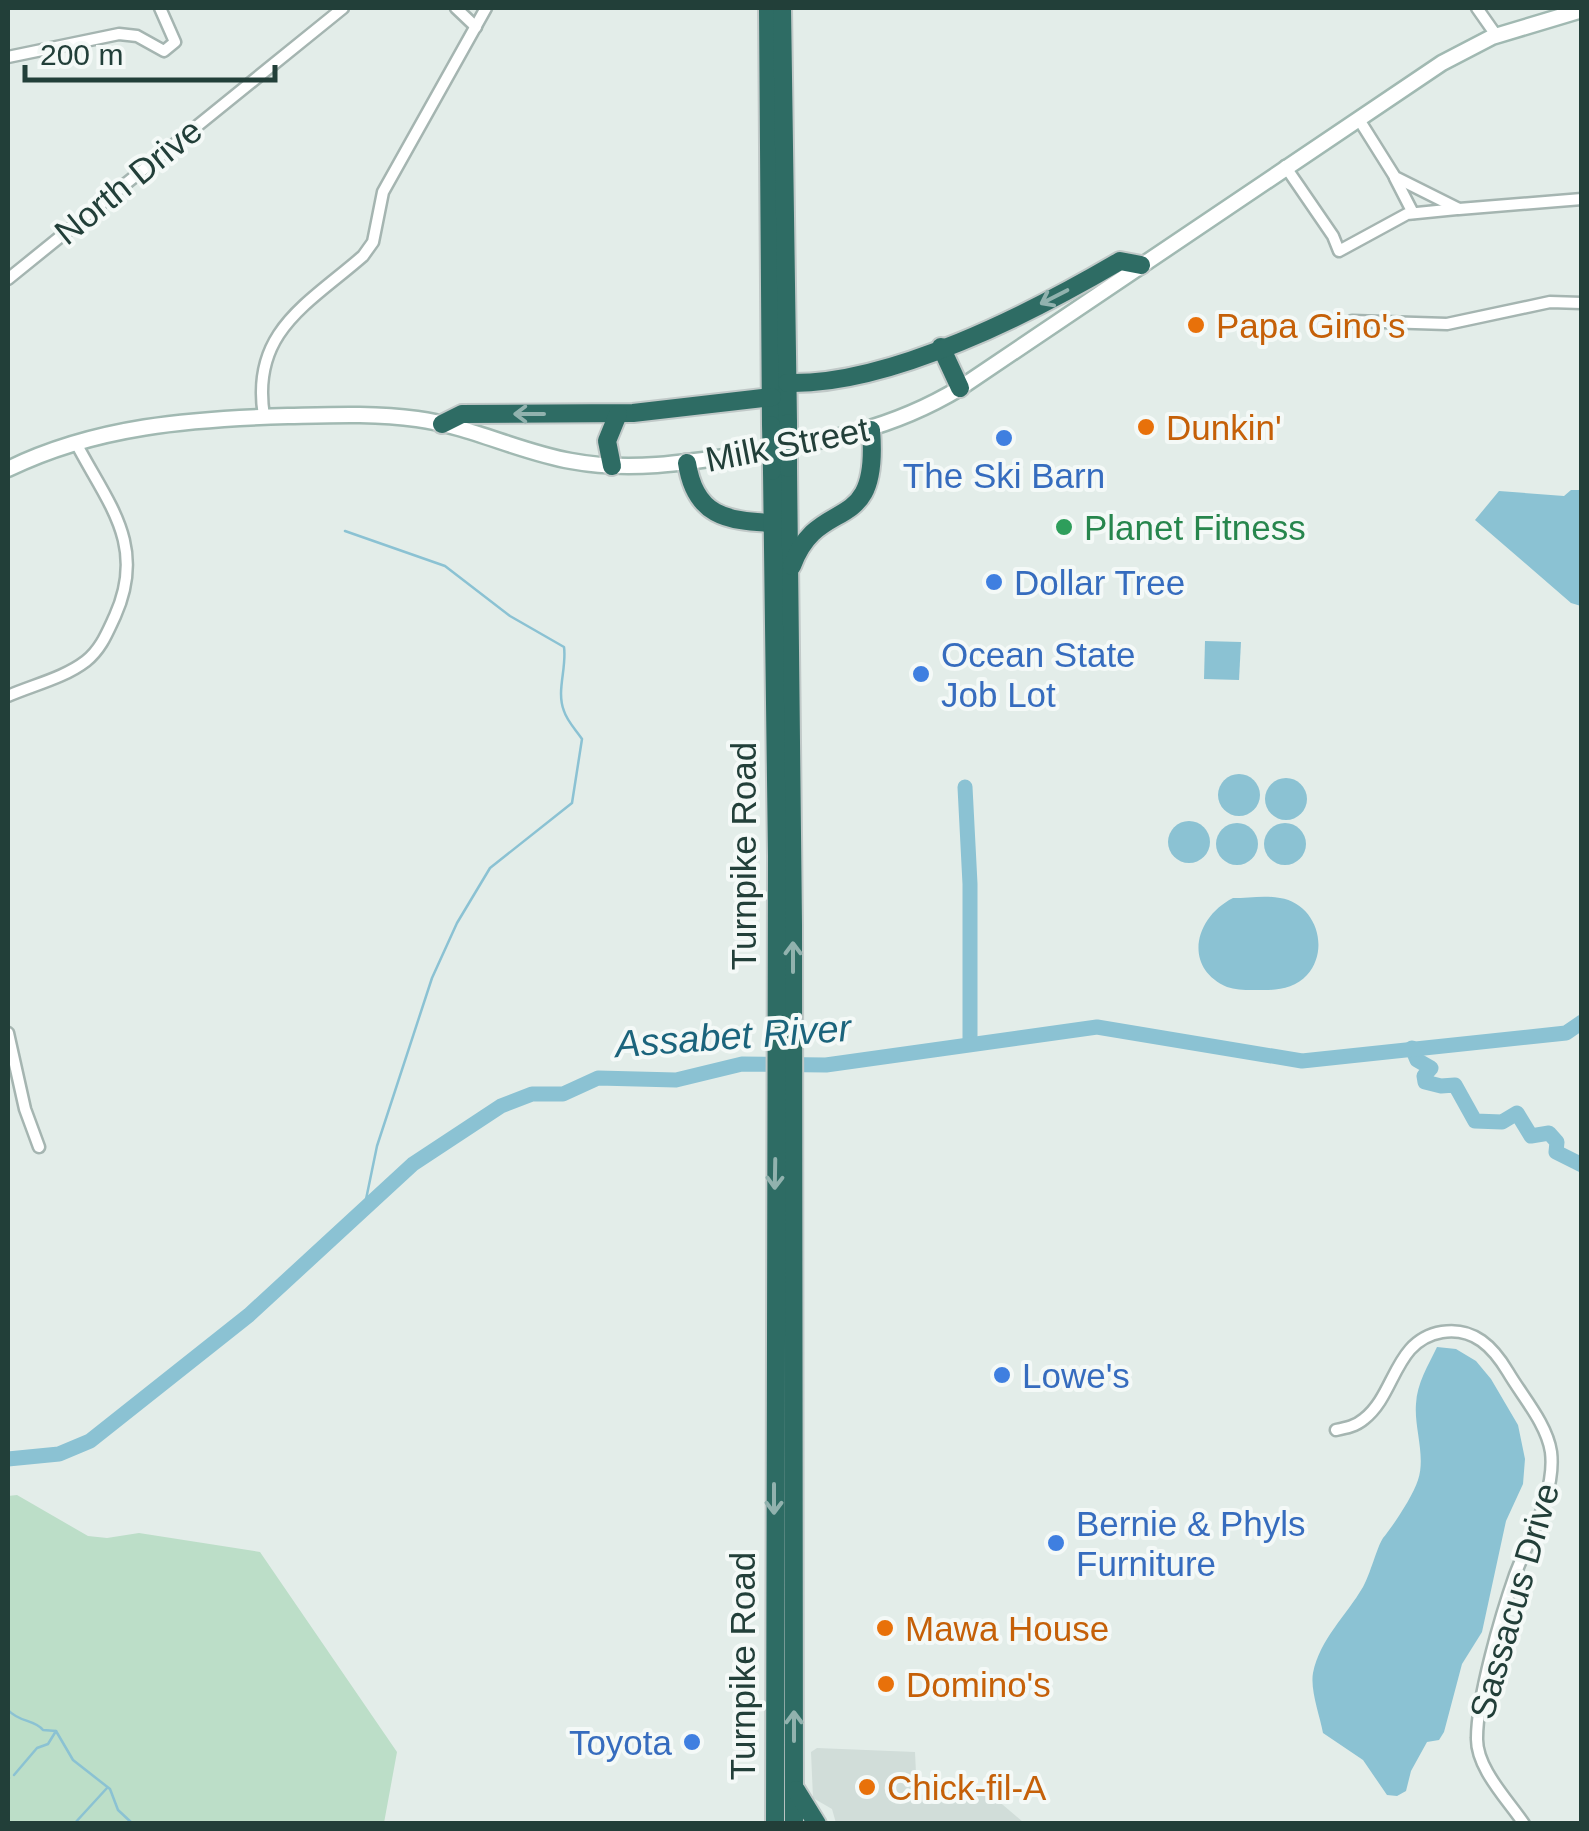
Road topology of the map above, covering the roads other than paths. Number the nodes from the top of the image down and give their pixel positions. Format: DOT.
graph roads {
  1 [pos="160,8"];
  2 [pos="342,8"];
  3 [pos="456,8"];
  4 [pos="486,8"];
  5 [pos="768,8"];
  6 [pos="782,8"];
  7 [pos="1477,8"];
  8 [pos="1582,10"];
  9 [pos="476,27"];
  10 [pos="1496,35"];
  11 [pos="8,57"];
  12 [pos="1358,118"];
  13 [pos="1285,166"];
  14 [pos="1394,176"];
  15 [pos="1582,199"];
  16 [pos="1460,209"];
  17 [pos="1412,213"];
  18 [pos="1142,266"];
  19 [pos="8,279"];
  20 [pos="1582,304"];
  21 [pos="1352,320"];
  22 [pos="941,347"];
  23 [pos="787,383"];
  24 [pos="960,388"];
  25 [pos="772,397"];
  26 [pos="618,414"];
  27 [pos="264,416"];
  28 [pos="442,424"];
  29 [pos="779,424"];
  30 [pos="871,430"];
  31 [pos="76,443"];
  32 [pos="687,463"];
  33 [pos="612,466"];
  34 [pos="8,469"];
  35 [pos="780,469"];
  36 [pos="789,499"];
  37 [pos="831,520"];
  38 [pos="773,524"];
  39 [pos="790,576"];
  40 [pos="8,696"];
  41 [pos="8,1033"];
  42 [pos="784,1055"];
  43 [pos="785,1076"];
  44 [pos="40,1147"];
  45 [pos="1336,1430"];
  46 [pos="795,1788"];
  47 [pos="775,1824"];
  48 [pos="794,1824"];
  49 [pos="817,1824"];
  50 [pos="1524,1824"];
  1 -- 11 [label="street"];
  2 -- 19 [label="street, North Drive"];
  3 -- 9 [label="street"];
  4 -- 9 [label="street"];
  5 -- 25 [label="highway, Turnpike Road"];
  6 -- 23 [label="highway, Turnpike Road"];
  7 -- 10 [label="street"];
  8 -- 10 [label="main road, Milk Street"];
  9 -- 27 [label="street"];
  10 -- 12 [label="main road, Milk Street"];
  12 -- 13 [label="main road, Milk Street"];
  12 -- 14 [label="street"];
  13 -- 17 [label="street"];
  13 -- 18 [label="main road, Milk Street"];
  14 -- 16 [label="street"];
  14 -- 17 [label="street"];
  15 -- 16 [label="street"];
  16 -- 17 [label="street"];
  18 -- 22 [label="highway, one-way"];
  18 -- 24 [label="main road, Milk Street"];
  20 -- 21 [label="street"];
  22 -- 23 [label="highway"];
  22 -- 24 [label="highway"];
  23 -- 29 [label="highway, Turnpike Road"];
  24 -- 30 [label="main road, Milk Street"];
  25 -- 26 [label="highway"];
  25 -- 29 [label="highway, Turnpike Road"];
  26 -- 28 [label="highway, one-way"];
  26 -- 33 [label="highway"];
  27 -- 28 [label="main road, Milk Street"];
  27 -- 31 [label="main road, Milk Street"];
  28 -- 33 [label="main road, Milk Street"];
  29 -- 35 [label="highway, Turnpike Road, bridge"];
  30 -- 32 [label="main road, Milk Street"];
  30 -- 37 [label="highway"];
  31 -- 34 [label="main road, Milk Street"];
  31 -- 40 [label="street"];
  32 -- 33 [label="main road, Milk Street"];
  32 -- 38 [label="highway"];
  35 -- 36 [label="highway, Turnpike Road"];
  35 -- 38 [label="highway, Turnpike Road"];
  36 -- 37 [label="highway"];
  36 -- 39 [label="highway, Turnpike Road"];
  37 -- 39 [label="highway"];
  38 -- 42 [label="highway, Turnpike Road"];
  42 -- 39 [label="highway, Turnpike Road, one-way"];
  41 -- 44 [label="street"];
  42 -- 43 [label="highway, Turnpike Road"];
  46 -- 43 [label="highway, Turnpike Road, one-way"];
  43 -- 47 [label="highway, Turnpike Road, one-way"];
  45 -- 50 [label="street, Sassacus Drive"];
  46 -- 48 [label="highway, Turnpike Road"];
  46 -- 49 [label="highway"];
}
